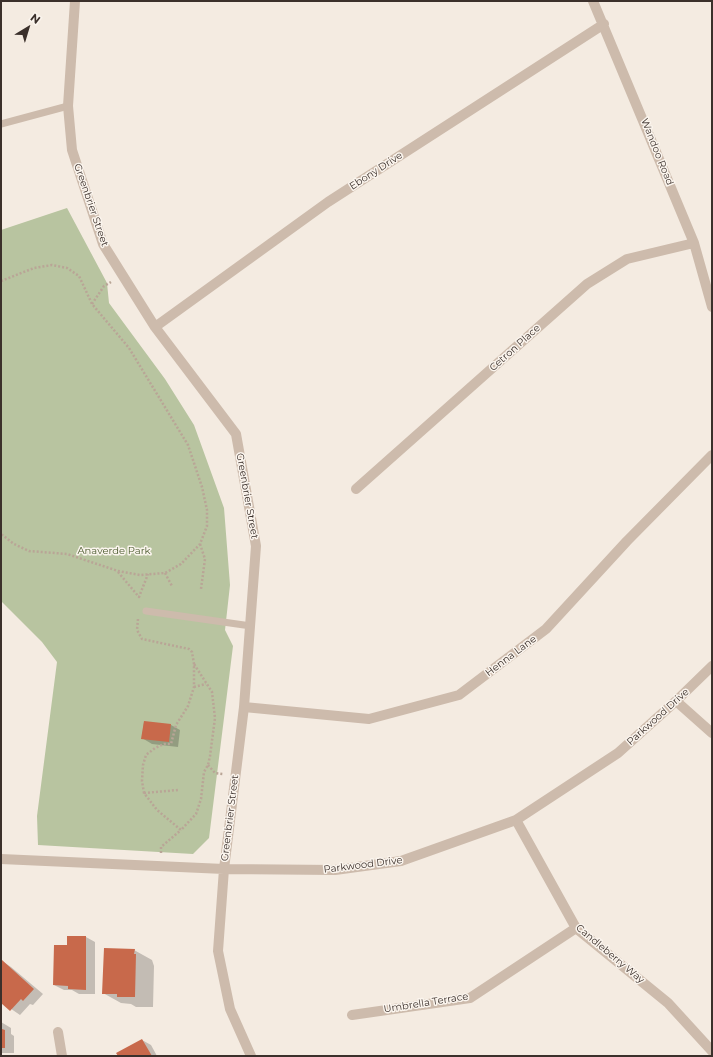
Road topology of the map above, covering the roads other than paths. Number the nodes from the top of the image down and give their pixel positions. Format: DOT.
graph roads {
  1 [pos="75,1"];
  2 [pos="593,1"];
  3 [pos="604,24"];
  4 [pos="68,106"];
  5 [pos="1,124"];
  6 [pos="694,243"];
  7 [pos="712,307"];
  8 [pos="155,327"];
  9 [pos="712,455"];
  10 [pos="356,489"];
  11 [pos="146,611"];
  12 [pos="251,626"];
  13 [pos="712,666"];
  14 [pos="676,701"];
  15 [pos="244,707"];
  16 [pos="712,733"];
  17 [pos="516,820"];
  18 [pos="1,859"];
  19 [pos="224,869"];
  20 [pos="576,928"];
  21 [pos="352,1015"];
  22 [pos="58,1032"];
  23 [pos="712,1051"];
  24 [pos="62,1056"];
  25 [pos="251,1056"];
  1 -- 4 [label="street, Greenbrier Street"];
  2 -- 3 [label="street, Wandoo Road"];
  3 -- 6 [label="street, Wandoo Road"];
  3 -- 8 [label="street, Ebony Drive"];
  4 -- 5 [label="lane"];
  4 -- 8 [label="street, Greenbrier Street"];
  6 -- 7 [label="street, Wandoo Road"];
  6 -- 10 [label="street, Cetron Place"];
  8 -- 12 [label="street, Greenbrier Street"];
  9 -- 15 [label="street, Henna Lane"];
  11 -- 12 [label="lane"];
  12 -- 15 [label="street, Greenbrier Street"];
  13 -- 14 [label="street, Parkwood Drive"];
  14 -- 16 [label="street"];
  14 -- 17 [label="street, Parkwood Drive"];
  15 -- 19 [label="street, Greenbrier Street"];
  17 -- 19 [label="street, Parkwood Drive"];
  17 -- 20 [label="street, Candleberry Way"];
  18 -- 19 [label="street, Parkwood Drive"];
  19 -- 25 [label="street, Greenbrier Street"];
  20 -- 21 [label="street, Umbrella Terrace"];
  20 -- 23 [label="street, Candleberry Way"];
  22 -- 24 [label="street"];
}
